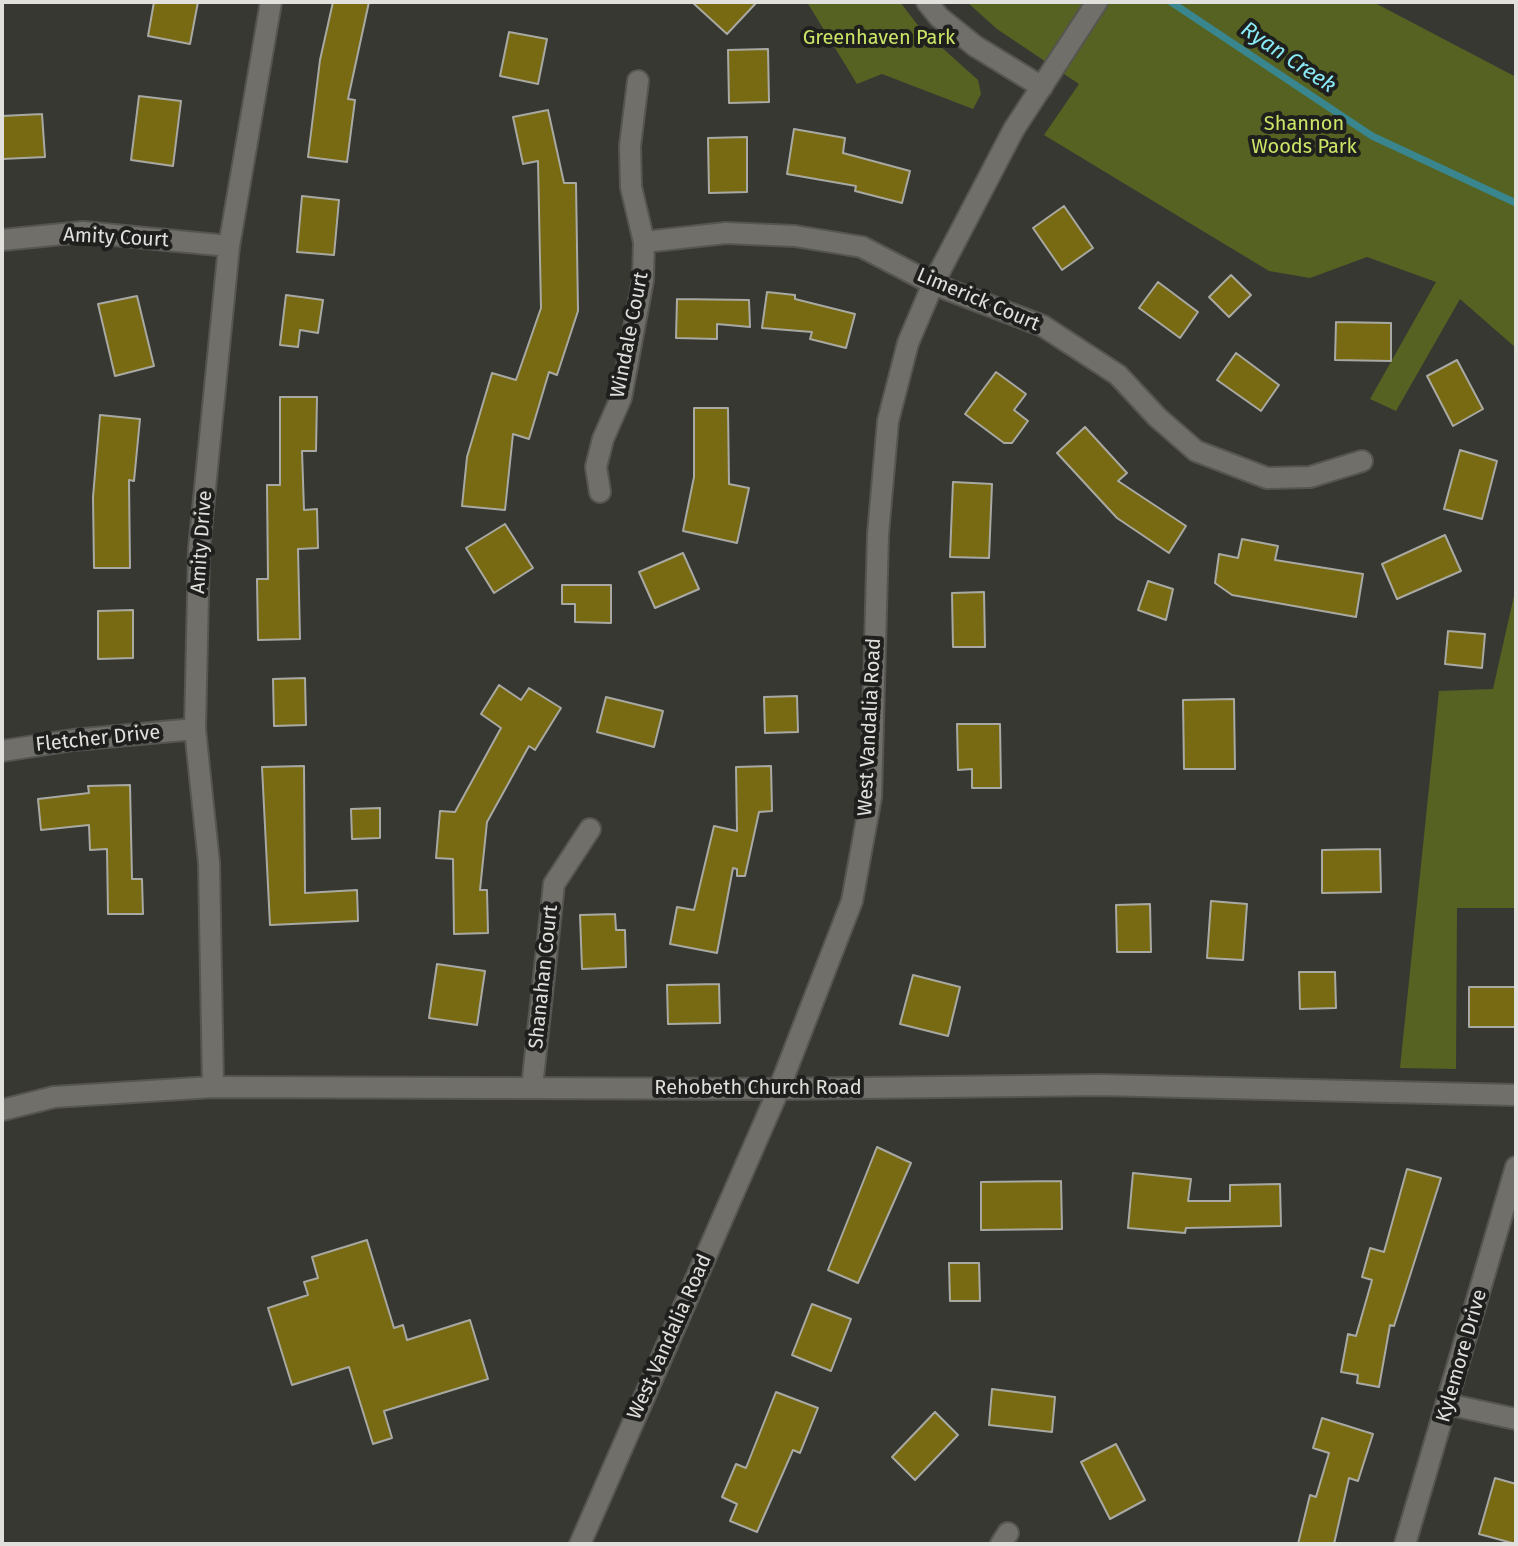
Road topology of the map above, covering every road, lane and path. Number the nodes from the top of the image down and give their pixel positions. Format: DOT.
graph roads {
  1 [pos="271,2"];
  2 [pos="927,2"];
  3 [pos="1097,2"];
  4 [pos="638,81"];
  5 [pos="1042,87"];
  6 [pos="2,240"];
  7 [pos="644,242"];
  8 [pos="229,246"];
  9 [pos="933,284"];
  10 [pos="1362,461"];
  11 [pos="600,492"];
  12 [pos="195,729"];
  13 [pos="2,751"];
  14 [pos="590,829"];
  15 [pos="213,1087"];
  16 [pos="532,1087"];
  17 [pos="779,1089"];
  18 [pos="1516,1095"];
  19 [pos="2,1110"];
  20 [pos="1516,1167"];
  21 [pos="1447,1404"];
  22 [pos="1516,1419"];
  23 [pos="580,1544"];
  24 [pos="1405,1544"];
  1 -- 8 [label="street, Amity Drive"];
  2 -- 5 [label="street"];
  3 -- 5 [label="street, West Vandalia Road"];
  4 -- 7 [label="street, Windale Court"];
  5 -- 9 [label="street, West Vandalia Road"];
  6 -- 8 [label="street, Amity Court"];
  7 -- 9 [label="street, Limerick Court"];
  7 -- 11 [label="street, Windale Court"];
  8 -- 12 [label="street, Amity Drive"];
  9 -- 10 [label="street, Limerick Court"];
  9 -- 17 [label="street, West Vandalia Road"];
  12 -- 13 [label="street, Fletcher Drive"];
  12 -- 15 [label="street, Amity Drive"];
  14 -- 16 [label="street, Shanahan Court"];
  15 -- 16 [label="street, Rehobeth Church Road"];
  15 -- 19 [label="street, Rehobeth Church Road"];
  16 -- 17 [label="street, Rehobeth Church Road"];
  17 -- 18 [label="street, Rehobeth Church Road"];
  17 -- 23 [label="street, West Vandalia Road"];
  20 -- 21 [label="street, Kylemore Drive"];
  21 -- 22 [label="street"];
  21 -- 24 [label="street, Kylemore Drive"];
}
